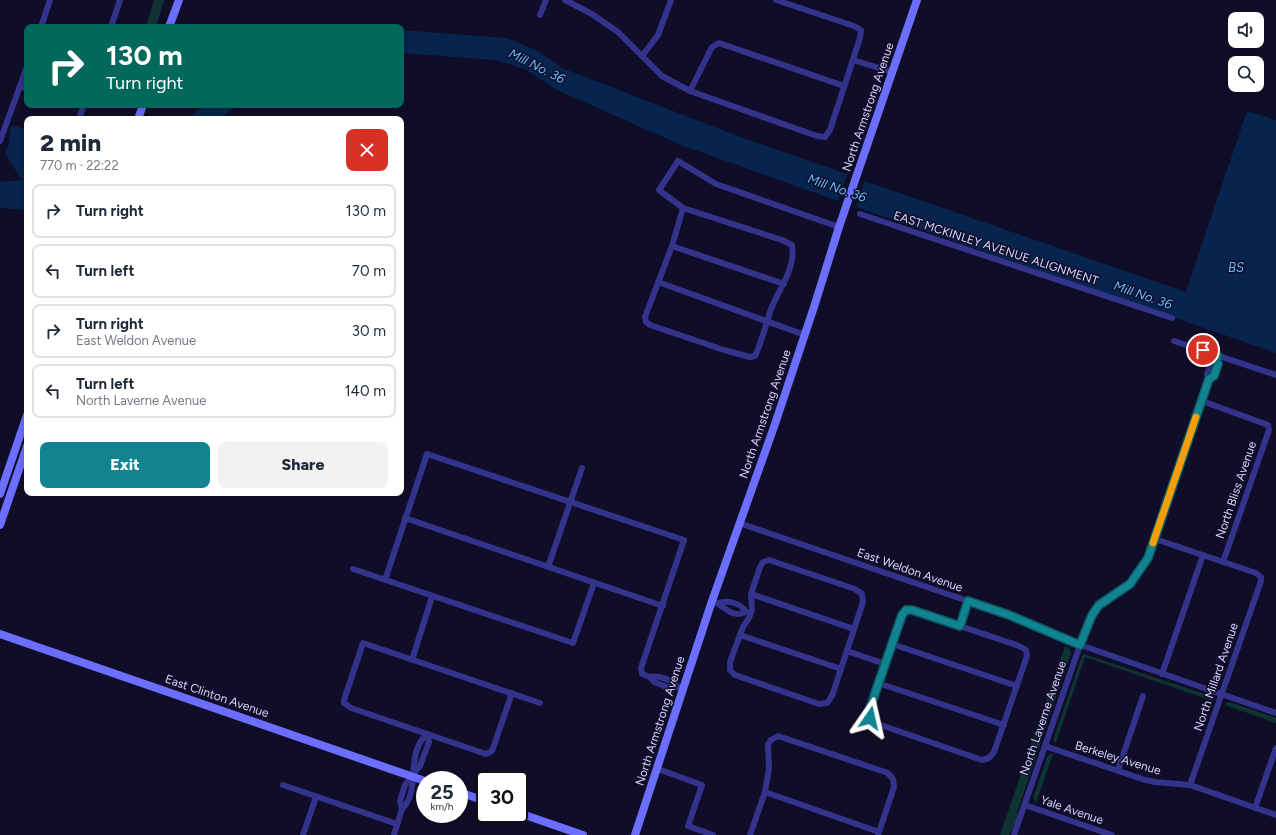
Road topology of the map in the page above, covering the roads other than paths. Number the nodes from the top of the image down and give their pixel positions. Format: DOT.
graph roads {
  1 [pos="50,0"];
  2 [pos="120,0"];
  3 [pos="179,0"];
  4 [pos="546,0"];
  5 [pos="565,0"];
  6 [pos="671,0"];
  7 [pos="779,0"];
  8 [pos="917,0"];
  9 [pos="540,15"];
  10 [pos="42,24"];
  11 [pos="112,24"];
  12 [pos="170,24"];
  13 [pos="642,56"];
  14 [pos="853,60"];
  15 [pos="892,72"];
  16 [pos="24,75"];
  17 [pos="20,86"];
  18 [pos="844,86"];
  19 [pos="24,88"];
  20 [pos="690,91"];
  21 [pos="0,141"];
  22 [pos="683,208"];
  23 [pos="860,214"];
  24 [pos="839,227"];
  25 [pos="672,246"];
  26 [pos="658,282"];
  27 [pos="784,284"];
  28 [pos="1172,318"];
  29 [pos="766,322"];
  30 [pos="805,335"];
  31 [pos="1174,341"];
  32 [pos="1217,358"];
  33 [pos="1276,375"];
  34 [pos="1202,401"];
  35 [pos="24,423"];
  36 [pos="24,455"];
  37 [pos="582,468"];
  38 [pos="0,494"];
  39 [pos="570,502"];
  40 [pos="405,518"];
  41 [pos="739,523"];
  42 [pos="0,525"];
  43 [pos="1155,539"];
  44 [pos="1203,555"];
  45 [pos="1223,562"];
  46 [pos="548,567"];
  47 [pos="353,569"];
  48 [pos="385,580"];
  49 [pos="594,583"];
  50 [pos="751,594"];
  51 [pos="432,596"];
  52 [pos="968,601"];
  53 [pos="715,602"];
  54 [pos="737,605"];
  55 [pos="663,606"];
  56 [pos="734,613"];
  57 [pos="748,613"];
  58 [pos="960,626"];
  59 [pos="854,629"];
  60 [pos="0,634"];
  61 [pos="740,635"];
  62 [pos="892,644"];
  63 [pos="1080,645"];
  64 [pos="847,651"];
  65 [pos="412,660"];
  66 [pos="885,664"];
  67 [pos="841,669"];
  68 [pos="1162,674"];
  69 [pos="878,683"];
  70 [pos="1017,686"];
  71 [pos="680,688"];
  72 [pos="512,693"];
  73 [pos="1221,694"];
  74 [pos="1143,696"];
  75 [pos="540,703"];
  76 [pos="1276,713"];
  77 [pos="1004,725"];
  78 [pos="427,734"];
  79 [pos="1045,746"];
  80 [pos="1276,748"];
  81 [pos="658,769"];
  82 [pos="1118,770"];
  83 [pos="412,777"];
  84 [pos="416,778"];
  85 [pos="283,785"];
  86 [pos="1190,785"];
  87 [pos="765,792"];
  88 [pos="316,797"];
  89 [pos="1025,805"];
  90 [pos="1255,808"];
  91 [pos="1276,815"];
  92 [pos="528,816"];
  93 [pos="397,824"];
  94 [pos="878,834"];
  95 [pos="303,835"];
  96 [pos="394,835"];
  97 [pos="583,835"];
  98 [pos="635,835"];
  99 [pos="713,835"];
  100 [pos="750,835"];
  101 [pos="1014,835"];
  102 [pos="1112,835"];
  1 -- 10 [label="street"];
  2 -- 11 [label="street"];
  3 -- 12 [label="street"];
  4 -- 9 [label="street"];
  5 -- 13 [label="street"];
  6 -- 13 [label="street"];
  7 -- 14 [label="street"];
  8 -- 15 [label="street, North Armstrong Avenue"];
  13 -- 20 [label="street"];
  14 -- 15 [label="street"];
  14 -- 18 [label="street"];
  15 -- 24 [label="street, North Armstrong Avenue"];
  16 -- 17 [label="street"];
  17 -- 19 [label="street"];
  17 -- 21 [label="street"];
  18 -- 20 [label="street"];
  18 -- 20 [label="street"];
  22 -- 24 [label="street"];
  22 -- 25 [label="street"];
  22 -- 27 [label="street"];
  23 -- 28 [label="street, EAST MCKINLEY AVENUE ALIGNMENT"];
  24 -- 30 [label="street, North Armstrong Avenue"];
  25 -- 26 [label="street"];
  25 -- 27 [label="street"];
  26 -- 29 [label="street"];
  26 -- 29 [label="street"];
  27 -- 29 [label="street"];
  29 -- 30 [label="street"];
  30 -- 41 [label="street, North Armstrong Avenue"];
  31 -- 32 [label="street"];
  32 -- 33 [label="street"];
  32 -- 34 [label="street, North Laverne Avenue"];
  34 -- 43 [label="street, North Laverne Avenue"];
  34 -- 45 [label="street, North Bliss Avenue"];
  35 -- 38 [label="street"];
  36 -- 42 [label="street"];
  37 -- 39 [label="street"];
  39 -- 40 [label="street"];
  39 -- 46 [label="street"];
  39 -- 55 [label="street"];
  40 -- 46 [label="street"];
  40 -- 48 [label="street"];
  41 -- 52 [label="street, East Weldon Avenue"];
  41 -- 53 [label="street, North Armstrong Avenue"];
  43 -- 44 [label="street"];
  43 -- 63 [label="street, North Laverne Avenue"];
  44 -- 45 [label="street"];
  44 -- 68 [label="street"];
  45 -- 73 [label="street, North Millard Avenue"];
  46 -- 49 [label="street"];
  47 -- 48 [label="street"];
  48 -- 51 [label="street"];
  49 -- 51 [label="street"];
  49 -- 55 [label="street"];
  50 -- 57 [label="street"];
  50 -- 59 [label="street"];
  50 -- 59 [label="street"];
  51 -- 65 [label="street"];
  52 -- 58 [label="street"];
  52 -- 63 [label="street, East Weldon Avenue"];
  53 -- 54 [label="street"];
  53 -- 56 [label="street"];
  53 -- 71 [label="street, North Armstrong Avenue"];
  54 -- 56 [label="street"];
  54 -- 57 [label="street"];
  55 -- 71 [label="street"];
  56 -- 57 [label="street"];
  57 -- 61 [label="street"];
  58 -- 62 [label="street"];
  58 -- 70 [label="street"];
  59 -- 64 [label="street"];
  60 -- 83 [label="street, East Clinton Avenue"];
  61 -- 67 [label="street"];
  61 -- 67 [label="street"];
  62 -- 66 [label="street"];
  62 -- 70 [label="street"];
  63 -- 68 [label="street, East Weldon Avenue"];
  63 -- 79 [label="street, North Laverne Avenue"];
  64 -- 66 [label="street"];
  64 -- 67 [label="street"];
  65 -- 72 [label="street"];
  65 -- 78 [label="street"];
  66 -- 69 [label="street"];
  68 -- 73 [label="street, East Weldon Avenue"];
  69 -- 77 [label="street"];
  69 -- 77 [label="street"];
  70 -- 77 [label="street"];
  71 -- 81 [label="street, North Armstrong Avenue"];
  72 -- 75 [label="street"];
  72 -- 78 [label="street"];
  73 -- 76 [label="street, East Weldon Avenue"];
  73 -- 86 [label="street, North Millard Avenue"];
  74 -- 82 [label="street"];
  78 -- 83 [label="street"];
  79 -- 82 [label="street, Berkeley Avenue"];
  79 -- 89 [label="street, North Laverne Avenue"];
  80 -- 90 [label="street"];
  81 -- 98 [label="street, North Armstrong Avenue"];
  81 -- 99 [label="street"];
  82 -- 86 [label="street, Berkeley Avenue"];
  83 -- 84 [label="street, East Clinton Avenue"];
  83 -- 93 [label="street"];
  85 -- 88 [label="street"];
  86 -- 90 [label="street, Berkeley Avenue"];
  87 -- 94 [label="street"];
  87 -- 94 [label="street"];
  87 -- 100 [label="street"];
  88 -- 93 [label="street"];
  88 -- 95 [label="street"];
  89 -- 101 [label="street, North Laverne Avenue"];
  89 -- 102 [label="street, Yale Avenue"];
  90 -- 91 [label="street, Berkeley Avenue"];
  92 -- 97 [label="street"];
  93 -- 96 [label="street"];
}
